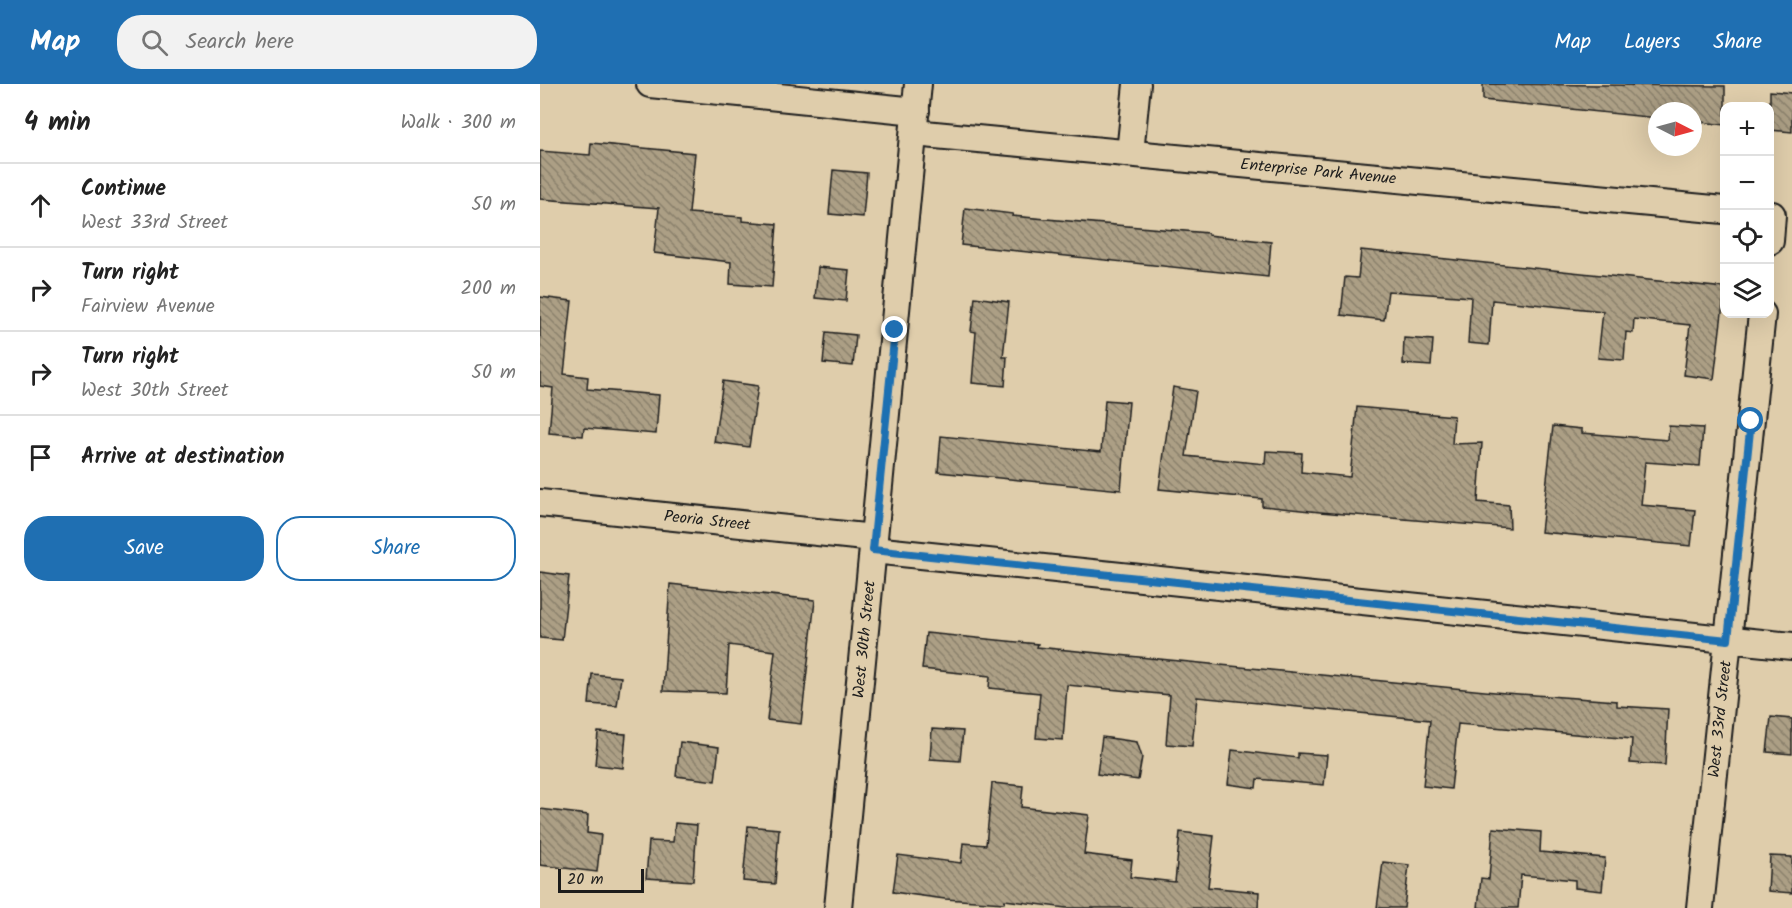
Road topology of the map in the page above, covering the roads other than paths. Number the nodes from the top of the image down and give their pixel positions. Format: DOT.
graph roads {
  1 [pos="650,84"];
  2 [pos="918,84"];
  3 [pos="1137,84"];
  4 [pos="915,122"];
  5 [pos="1130,153"];
  6 [pos="1720,210"];
  7 [pos="1762,318"];
  8 [pos="540,503"];
  9 [pos="873,544"];
  10 [pos="1728,640"];
  11 [pos="1792,646"];
  12 [pos="838,908"];
  13 [pos="1700,908"];
  1 -- 4 [label="street, Enterprise Park Avenue"];
  2 -- 4 [label="street, West 30th Street"];
  3 -- 5 [label="street"];
  4 -- 5 [label="street, Enterprise Park Avenue"];
  4 -- 9 [label="street, West 30th Street"];
  5 -- 6 [label="street, Enterprise Park Avenue"];
  7 -- 10 [label="street, West 33rd Street"];
  8 -- 9 [label="street, Peoria Street"];
  9 -- 10 [label="street, Peoria Street"];
  9 -- 12 [label="street, West 30th Street"];
  10 -- 11 [label="street, Peoria Street"];
  10 -- 13 [label="street, West 33rd Street"];
}
